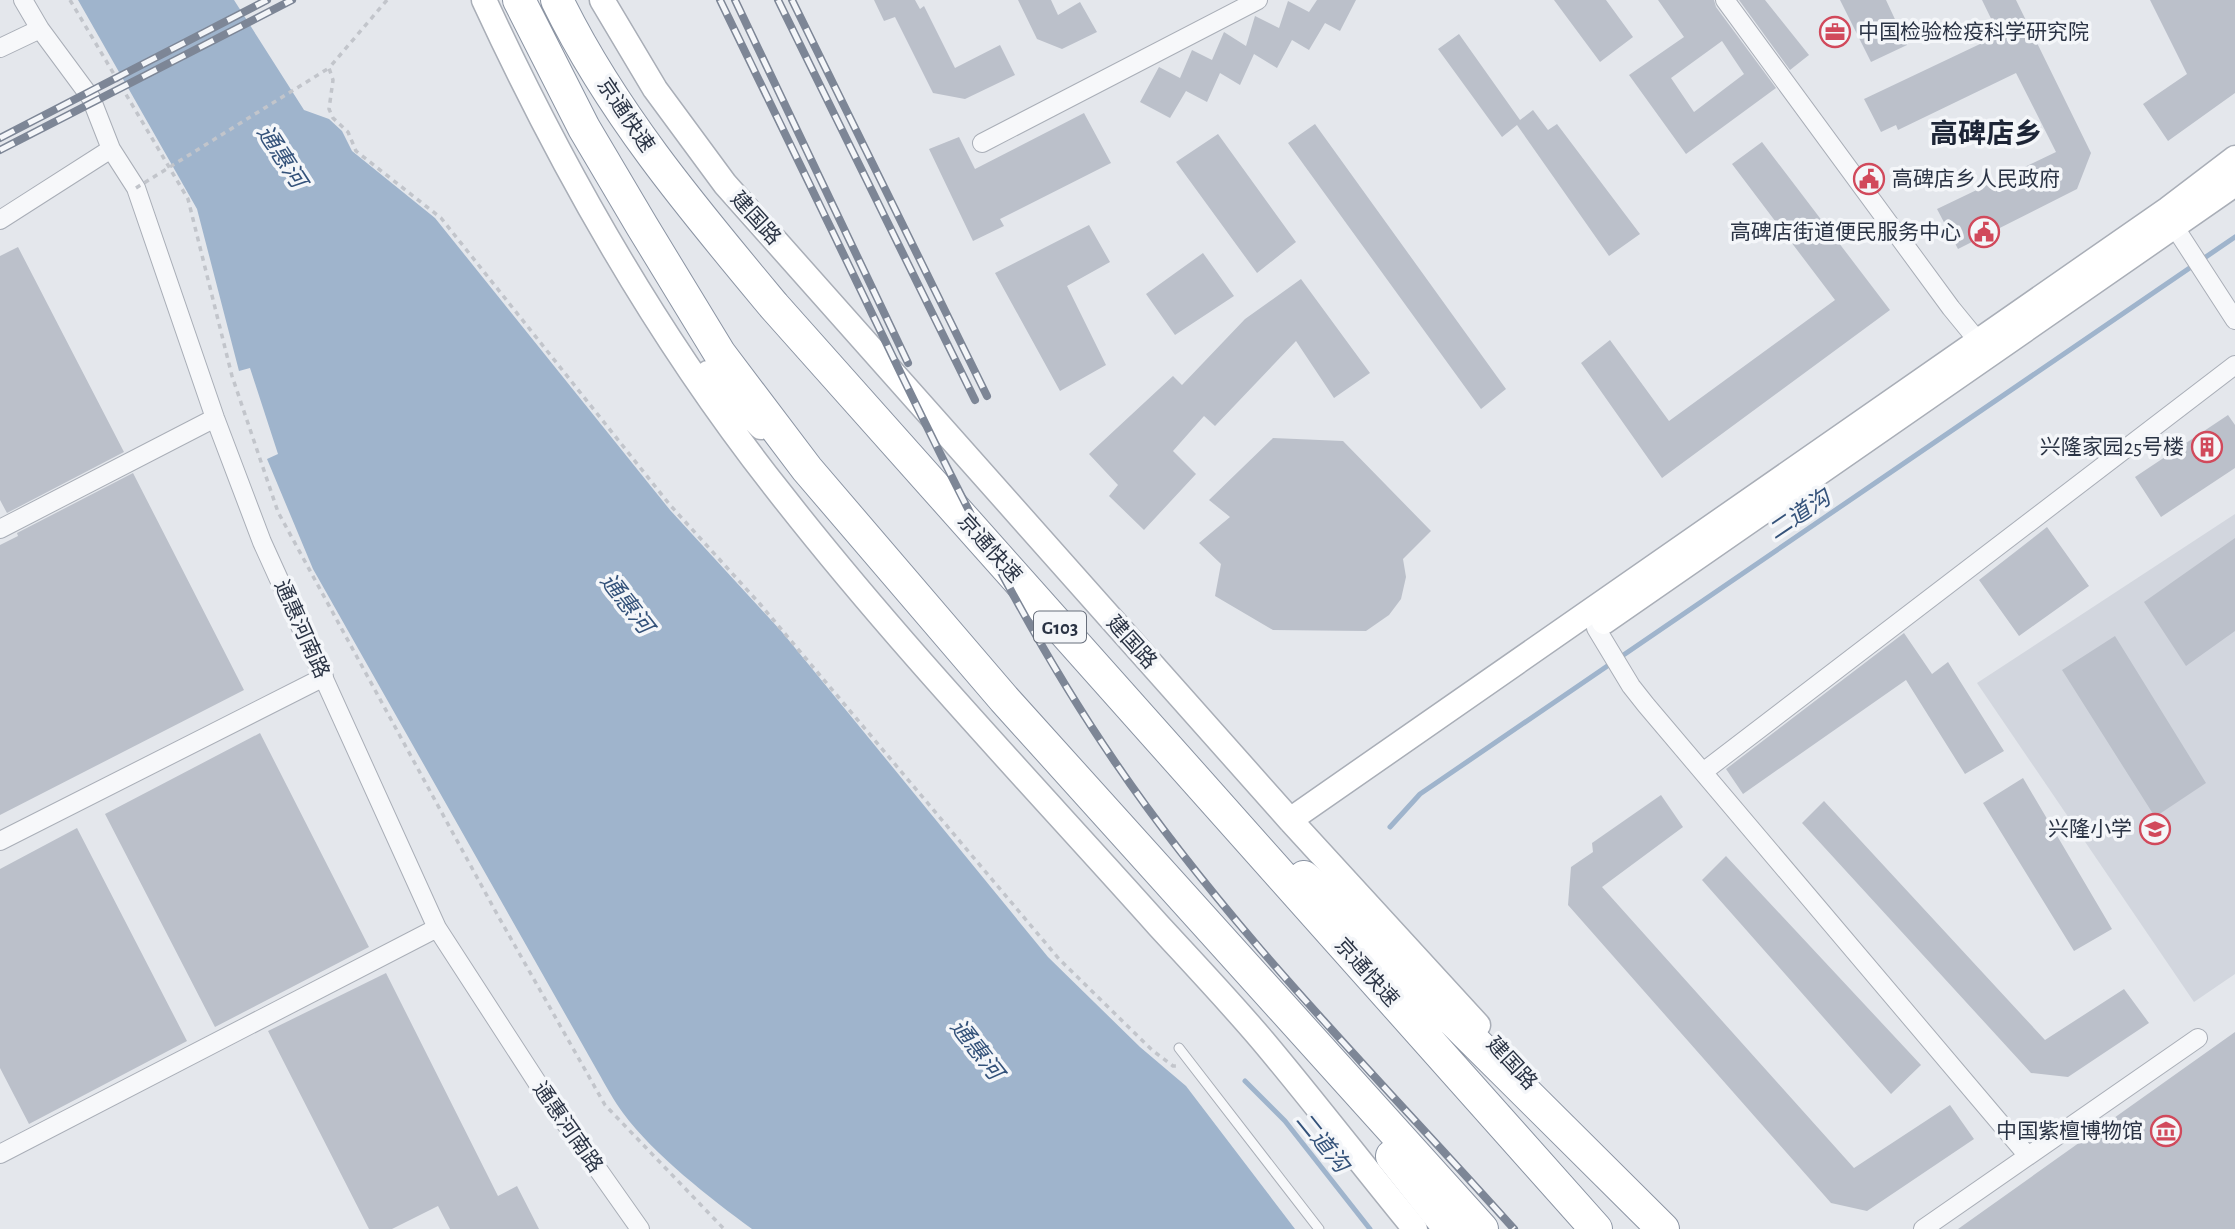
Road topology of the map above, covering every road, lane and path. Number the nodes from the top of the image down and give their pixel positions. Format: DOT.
graph roads {
  1 [pos="23,0"];
  2 [pos="71,0"];
  3 [pos="387,0"];
  4 [pos="484,0"];
  5 [pos="519,0"];
  6 [pos="557,0"];
  7 [pos="602,0"];
  8 [pos="1258,0"];
  9 [pos="1726,0"];
  10 [pos="40,29"];
  11 [pos="0,48"];
  12 [pos="329,68"];
  13 [pos="982,144"];
  14 [pos="111,149"];
  15 [pos="2235,158"];
  16 [pos="2235,184"];
  17 [pos="136,188"];
  18 [pos="0,220"];
  19 [pos="2176,229"];
  20 [pos="2235,320"];
  21 [pos="664,327"];
  22 [pos="1978,341"];
  23 [pos="2235,365"];
  24 [pos="215,418"];
  25 [pos="807,469"];
  26 [pos="0,529"];
  27 [pos="1602,638"];
  28 [pos="324,677"];
  29 [pos="1703,772"];
  30 [pos="1209,795"];
  31 [pos="1295,826"];
  32 [pos="0,841"];
  33 [pos="437,928"];
  34 [pos="1299,1023"];
  35 [pos="2198,1038"];
  36 [pos="1179,1048"];
  37 [pos="1192,1065"];
  38 [pos="0,1154"];
  39 [pos="2028,1156"];
  40 [pos="640,1229"];
  41 [pos="724,1229"];
  42 [pos="1319,1229"];
  43 [pos="1415,1229"];
  44 [pos="1450,1229"];
  45 [pos="1482,1229"];
  46 [pos="1596,1229"];
  47 [pos="1664,1229"];
  48 [pos="1923,1229"];
  1 -- 10 [label="street, 通惠河南路"];
  2 -- 41 [label="path"];
  3 -- 12 [label="path"];
  4 -- 21 [label="main road"];
  5 -- 25 [label="highway, 京通快速"];
  6 -- 30 [label="highway, 京通快速 / G103"];
  7 -- 31 [label="main road, 建国路"];
  8 -- 13 [label="street"];
  9 -- 22 [label="street"];
  10 -- 11 [label="street"];
  10 -- 14 [label="street, 通惠河南路"];
  12 -- 17 [label="path, bridge"];
  12 -- 37 [label="path"];
  14 -- 17 [label="street, 通惠河南路"];
  14 -- 18 [label="street"];
  15 -- 22 [label="main road"];
  16 -- 19 [label="main road"];
  17 -- 24 [label="street, 通惠河南路"];
  19 -- 20 [label="street"];
  19 -- 27 [label="main road"];
  21 -- 25 [label="main road"];
  21 -- 43 [label="main road"];
  22 -- 31 [label="main road"];
  23 -- 29 [label="street"];
  24 -- 26 [label="street"];
  24 -- 28 [label="street, 通惠河南路"];
  25 -- 34 [label="highway, 京通快速"];
  27 -- 29 [label="street"];
  27 -- 31 [label="main road"];
  28 -- 32 [label="street"];
  28 -- 33 [label="street, 通惠河南路"];
  29 -- 39 [label="street"];
  30 -- 46 [label="highway, 京通快速 / G103"];
  30 -- 47 [label="highway"];
  31 -- 47 [label="main road, 建国路"];
  33 -- 38 [label="street"];
  33 -- 40 [label="street, 通惠河南路"];
  34 -- 44 [label="highway"];
  34 -- 45 [label="highway, 京通快速"];
  35 -- 39 [label="street"];
  36 -- 37 [label="lane"];
  37 -- 42 [label="lane"];
  39 -- 48 [label="street"];
}
